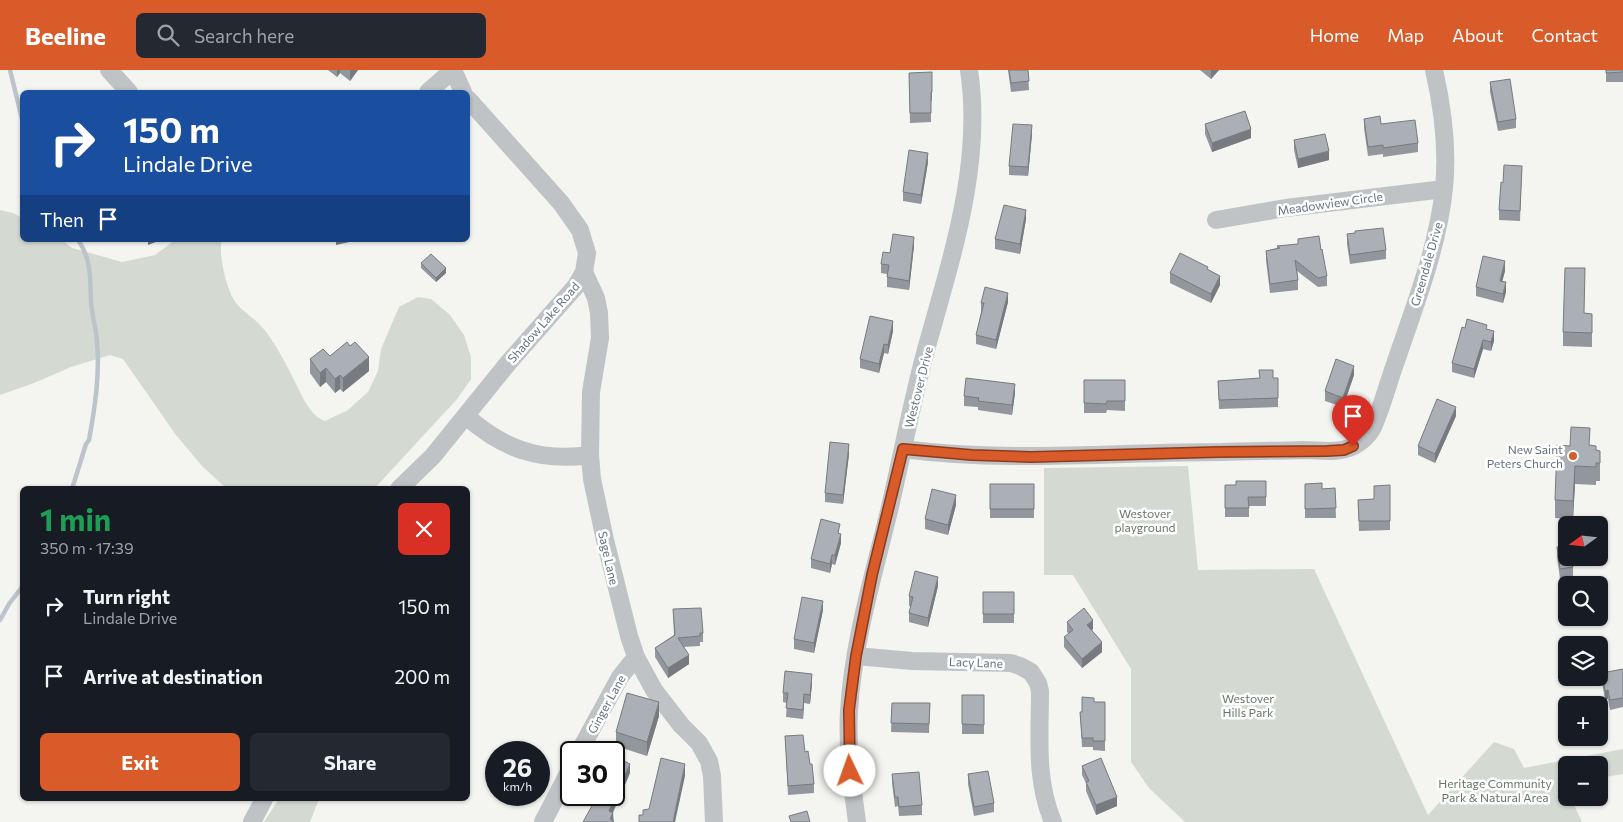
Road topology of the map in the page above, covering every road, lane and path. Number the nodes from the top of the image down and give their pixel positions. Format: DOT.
graph roads {
  1 [pos="109,70"];
  2 [pos="453,70"];
  3 [pos="970,70"];
  4 [pos="1434,70"];
  5 [pos="126,90"];
  6 [pos="430,90"];
  7 [pos="462,90"];
  8 [pos="470,101"];
  9 [pos="1444,188"];
  10 [pos="1216,220"];
  11 [pos="584,272"];
  12 [pos="466,416"];
  13 [pos="903,449"];
  14 [pos="590,455"];
  15 [pos="402,486"];
  16 [pos="856,656"];
  17 [pos="636,657"];
  18 [pos="585,741"];
  19 [pos="560,790"];
  20 [pos="263,801"];
  21 [pos="252,822"];
  22 [pos="544,822"];
  23 [pos="714,822"];
  24 [pos="857,822"];
  25 [pos="1053,822"];
  1 -- 5 [label="street"];
  2 -- 6 [label="street"];
  2 -- 7 [label="street"];
  3 -- 13 [label="street, Westover Drive"];
  4 -- 9 [label="street, Greendale Drive"];
  8 -- 11 [label="street, Shadow Lake Road"];
  9 -- 10 [label="street, Meadowview Circle"];
  9 -- 13 [label="street, Greendale Drive"];
  11 -- 12 [label="street, Shadow Lake Road"];
  11 -- 14 [label="street, Sage Lane"];
  12 -- 14 [label="street"];
  12 -- 15 [label="street, Shadow Lake Road"];
  13 -- 16 [label="street, Westover Drive"];
  14 -- 17 [label="street, Sage Lane"];
  16 -- 24 [label="street, Westover Drive"];
  16 -- 25 [label="street, Lacy Lane"];
  17 -- 18 [label="street, Ginger Lane"];
  17 -- 23 [label="street, Sage Lane"];
  19 -- 22 [label="street"];
  20 -- 21 [label="street"];
}
